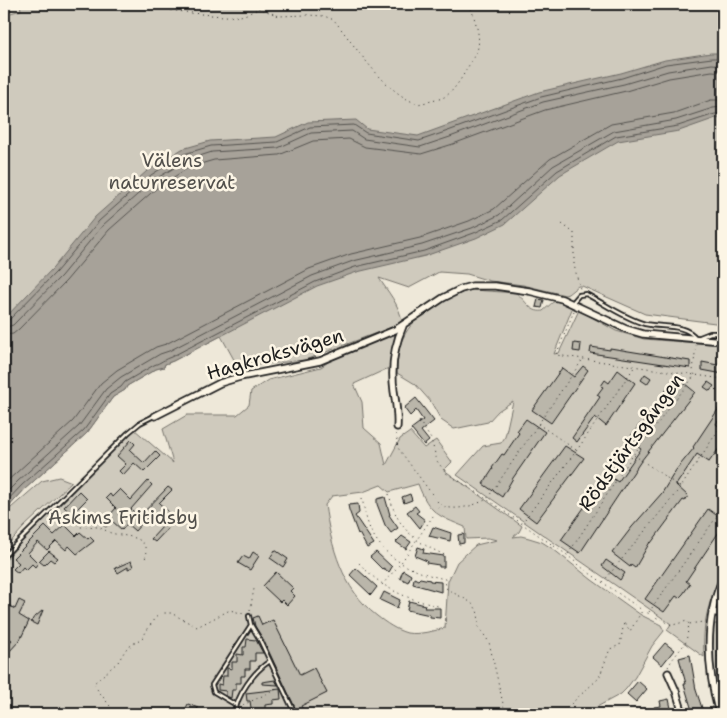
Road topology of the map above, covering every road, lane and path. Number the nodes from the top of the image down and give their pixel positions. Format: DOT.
graph roads {
  1 [pos="14,4"];
  2 [pos="147,4"];
  3 [pos="249,4"];
  4 [pos="470,4"];
  5 [pos="4,7"];
  6 [pos="258,9"];
  7 [pos="562,224"];
  8 [pos="582,293"];
  9 [pos="575,303"];
  10 [pos="403,326"];
  11 [pos="723,332"];
  12 [pos="697,339"];
  13 [pos="723,342"];
  14 [pos="583,359"];
  15 [pos="635,366"];
  16 [pos="695,375"];
  17 [pos="723,379"];
  18 [pos="155,416"];
  19 [pos="419,421"];
  20 [pos="723,423"];
  21 [pos="538,424"];
  22 [pos="397,427"];
  23 [pos="577,450"];
  24 [pos="633,455"];
  25 [pos="681,487"];
  26 [pos="389,494"];
  27 [pos="362,498"];
  28 [pos="487,499"];
  29 [pos="440,505"];
  30 [pos="723,508"];
  31 [pos="51,509"];
  32 [pos="522,523"];
  33 [pos="416,540"];
  34 [pos="567,555"];
  35 [pos="4,556"];
  36 [pos="447,556"];
  37 [pos="145,560"];
  38 [pos="359,564"];
  39 [pos="400,564"];
  40 [pos="723,578"];
  41 [pos="602,582"];
  42 [pos="382,585"];
  43 [pos="254,589"];
  44 [pos="438,606"];
  45 [pos="642,610"];
  46 [pos="712,612"];
  47 [pos="649,613"];
  48 [pos="722,613"];
  49 [pos="249,616"];
  50 [pos="710,622"];
  51 [pos="689,624"];
  52 [pos="251,625"];
  53 [pos="270,661"];
  54 [pos="668,673"];
  55 [pos="283,686"];
  56 [pos="723,704"];
  57 [pos="236,705"];
  58 [pos="116,714"];
  59 [pos="235,714"];
  60 [pos="295,714"];
  61 [pos="516,714"];
  62 [pos="560,714"];
  63 [pos="683,714"];
  64 [pos="719,714"];
  1 -- 5 [label="path"];
  2 -- 6 [label="path"];
  3 -- 6 [label="path"];
  4 -- 6 [label="path"];
  7 -- 8 [label="path"];
  8 -- 9 [label="lane"];
  8 -- 12 [label="lane"];
  9 -- 10 [label="street, Hagkroksvägen"];
  9 -- 12 [label="street, Hagkroksvägen"];
  9 -- 14 [label="path"];
  10 -- 18 [label="street, Hagkroksvägen"];
  10 -- 22 [label="street"];
  11 -- 12 [label="lane"];
  12 -- 13 [label="street, Hagkroksvägen"];
  12 -- 16 [label="path, Rödstjärtsgången"];
  14 -- 15 [label="path"];
  14 -- 21 [label="path"];
  15 -- 16 [label="path"];
  15 -- 23 [label="path"];
  16 -- 17 [label="path"];
  16 -- 24 [label="path, Rödstjärtsgången"];
  18 -- 31 [label="lane, Hagkroksvägen"];
  19 -- 28 [label="path"];
  20 -- 25 [label="path"];
  21 -- 23 [label="path"];
  21 -- 28 [label="path"];
  22 -- 29 [label="path"];
  23 -- 32 [label="path"];
  24 -- 25 [label="path"];
  24 -- 34 [label="path, Rödstjärtsgången"];
  25 -- 41 [label="path"];
  26 -- 33 [label="path"];
  27 -- 39 [label="path"];
  28 -- 29 [label="path"];
  28 -- 32 [label="path"];
  29 -- 33 [label="path"];
  30 -- 47 [label="path"];
  31 -- 35 [label="lane, Hagkroksvägen"];
  31 -- 37 [label="path"];
  32 -- 34 [label="path"];
  33 -- 36 [label="path"];
  33 -- 39 [label="path"];
  34 -- 41 [label="path"];
  38 -- 42 [label="path"];
  39 -- 42 [label="path"];
  39 -- 61 [label="path"];
  40 -- 46 [label="street"];
  41 -- 45 [label="path"];
  42 -- 44 [label="path"];
  43 -- 49 [label="path"];
  45 -- 47 [label="path"];
  45 -- 62 [label="path"];
  46 -- 48 [label="street"];
  46 -- 50 [label="street"];
  47 -- 51 [label="path"];
  48 -- 56 [label="path"];
  49 -- 52 [label="lane"];
  49 -- 58 [label="path"];
  50 -- 51 [label="path"];
  50 -- 64 [label="street"];
  51 -- 54 [label="path"];
  52 -- 53 [label="lane"];
  52 -- 57 [label="lane"];
  53 -- 55 [label="lane"];
  53 -- 57 [label="lane"];
  54 -- 63 [label="street"];
  55 -- 57 [label="path"];
  55 -- 60 [label="lane"];
  57 -- 59 [label="lane"];
}
